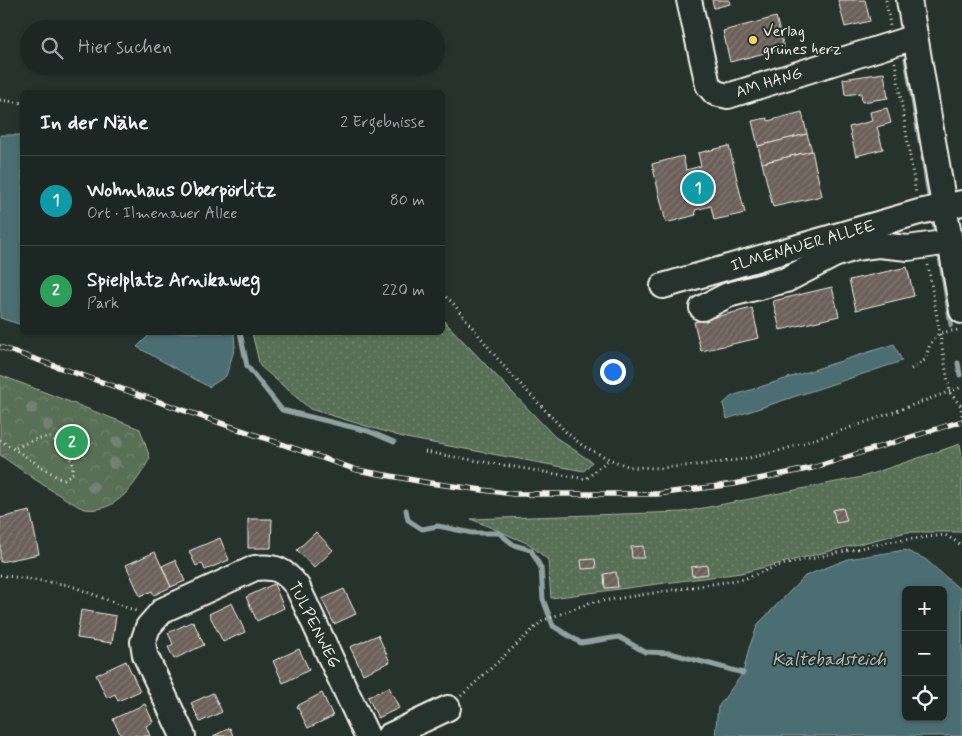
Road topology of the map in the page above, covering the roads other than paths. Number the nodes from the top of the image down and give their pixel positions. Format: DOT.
graph roads {
  1 [pos="689,0"];
  2 [pos="909,0"];
  3 [pos="915,37"];
  4 [pos="953,205"];
  5 [pos="950,242"];
  6 [pos="663,286"];
  7 [pos="702,308"];
  8 [pos="962,311"];
  9 [pos="448,708"];
  10 [pos="184,736"];
  11 [pos="367,736"];
  12 [pos="389,736"];
  1 -- 3 [label="street, AM HANG"];
  2 -- 3 [label="street"];
  3 -- 4 [label="street"];
  4 -- 5 [label="street"];
  4 -- 6 [label="street, ILMENAUER ALLEE"];
  5 -- 7 [label="street"];
  5 -- 8 [label="street"];
  9 -- 12 [label="street"];
  10 -- 11 [label="street, TULPENWEG"];
}
